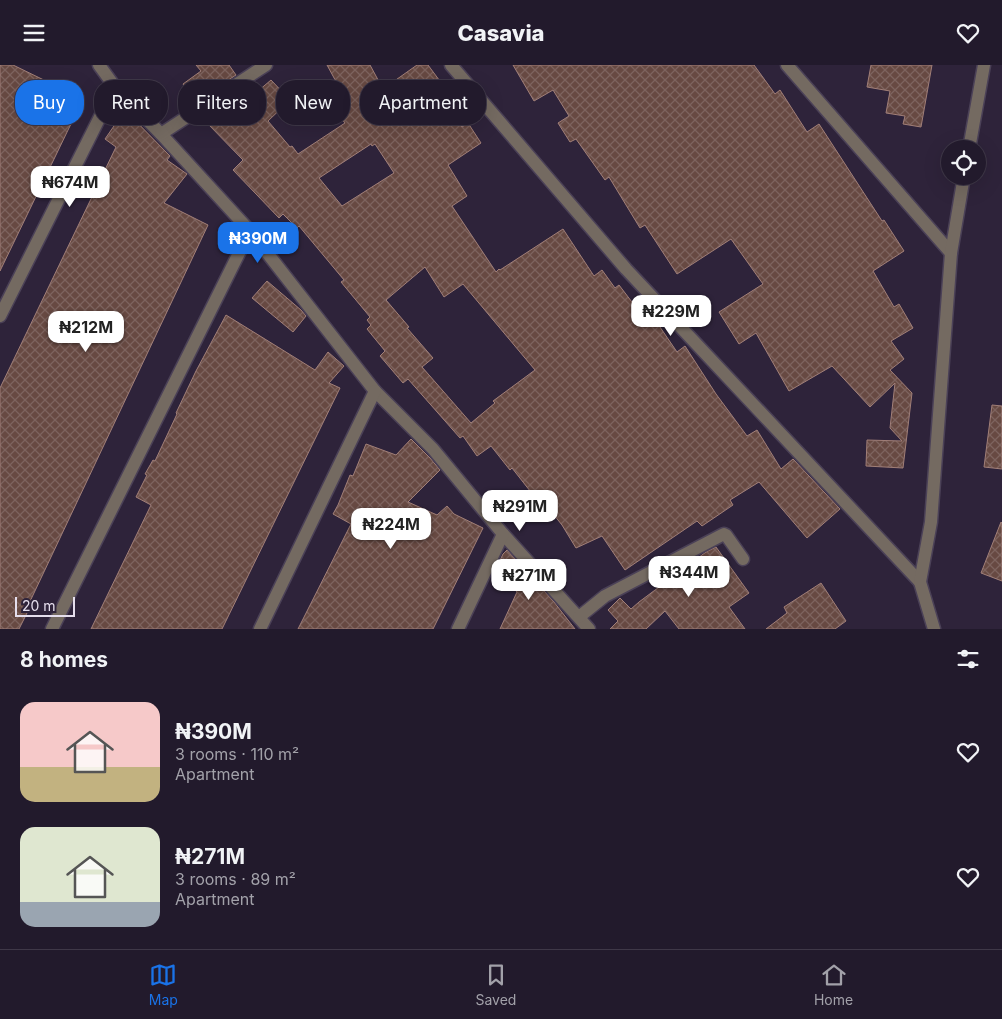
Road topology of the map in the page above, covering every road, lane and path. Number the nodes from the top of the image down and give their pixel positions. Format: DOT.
graph roads {
  1 [pos="99,65"];
  2 [pos="266,65"];
  3 [pos="451,65"];
  4 [pos="787,65"];
  5 [pos="984,65"];
  6 [pos="110,80"];
  7 [pos="96,125"];
  8 [pos="153,125"];
  9 [pos="161,133"];
  10 [pos="971,140"];
  11 [pos="962,185"];
  12 [pos="250,231"];
  13 [pos="951,253"];
  14 [pos="0,316"];
  15 [pos="375,391"];
  16 [pos="503,534"];
  17 [pos="743,559"];
  18 [pos="920,582"];
  19 [pos="579,617"];
  20 [pos="52,629"];
  21 [pos="260,629"];
  22 [pos="458,629"];
  23 [pos="589,629"];
  24 [pos="934,629"];
  1 -- 6 [label="street"];
  2 -- 9 [label="street"];
  3 -- 18 [label="street"];
  4 -- 13 [label="street"];
  5 -- 10 [label="street"];
  7 -- 14 [label="street"];
  8 -- 9 [label="street"];
  9 -- 12 [label="street"];
  11 -- 13 [label="street"];
  12 -- 15 [label="street"];
  12 -- 20 [label="street"];
  13 -- 18 [label="street"];
  15 -- 16 [label="street"];
  15 -- 21 [label="street"];
  16 -- 19 [label="street"];
  16 -- 22 [label="street"];
  17 -- 19 [label="street"];
  18 -- 24 [label="street"];
  19 -- 23 [label="street"];
}
